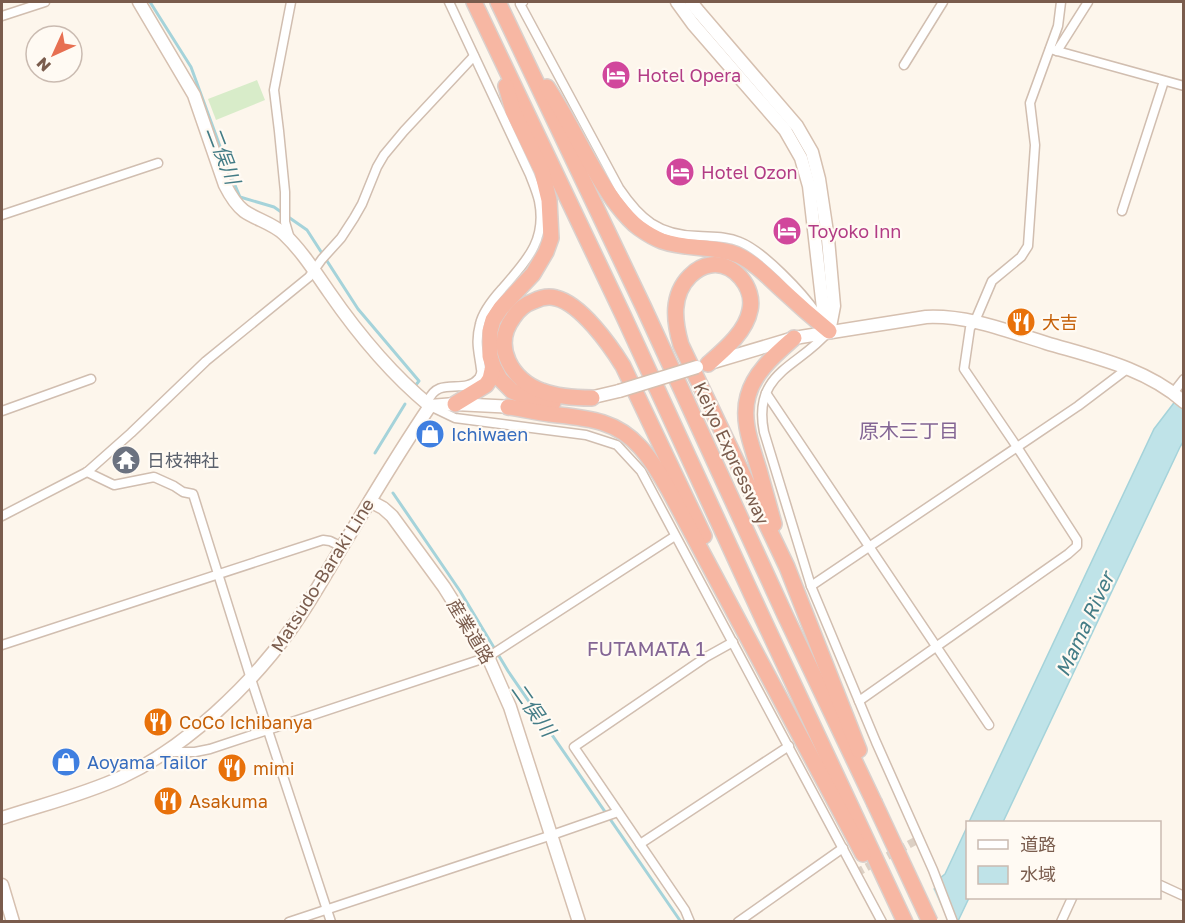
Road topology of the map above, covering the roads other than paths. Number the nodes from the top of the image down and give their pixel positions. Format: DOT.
graph roads {
  1 [pos="45,2"];
  2 [pos="139,2"];
  3 [pos="291,2"];
  4 [pos="449,2"];
  5 [pos="474,2"];
  6 [pos="498,2"];
  7 [pos="521,2"];
  8 [pos="677,2"];
  9 [pos="691,2"];
  10 [pos="943,2"];
  11 [pos="1061,2"];
  12 [pos="1088,2"];
  13 [pos="2,16"];
  14 [pos="517,42"];
  15 [pos="496,48"];
  16 [pos="1054,50"];
  17 [pos="474,56"];
  18 [pos="904,65"];
  19 [pos="1164,81"];
  20 [pos="1184,86"];
  21 [pos="158,163"];
  22 [pos="1122,211"];
  23 [pos="2,215"];
  24 [pos="290,240"];
  25 [pos="320,260"];
  26 [pos="975,321"];
  27 [pos="829,331"];
  28 [pos="794,338"];
  29 [pos="703,365"];
  30 [pos="493,366"];
  31 [pos="1127,369"];
  32 [pos="91,379"];
  33 [pos="1184,379"];
  34 [pos="766,393"];
  35 [pos="1178,397"];
  36 [pos="592,398"];
  37 [pos="455,404"];
  38 [pos="559,404"];
  39 [pos="430,406"];
  40 [pos="508,407"];
  41 [pos="2,411"];
  42 [pos="1017,447"];
  43 [pos="87,472"];
  44 [pos="370,501"];
  45 [pos="2,516"];
  46 [pos="675,536"];
  47 [pos="342,547"];
  48 [pos="869,547"];
  49 [pos="787,567"];
  50 [pos="218,575"];
  51 [pos="811,586"];
  52 [pos="733,642"];
  53 [pos="2,645"];
  54 [pos="936,646"];
  55 [pos="488,657"];
  56 [pos="251,679"];
  57 [pos="774,689"];
  58 [pos="859,701"];
  59 [pos="989,725"];
  60 [pos="268,730"];
  61 [pos="789,746"];
  62 [pos="164,752"];
  63 [pos="874,802"];
  64 [pos="618,812"];
  65 [pos="2,818"];
  66 [pos="552,835"];
  67 [pos="639,844"];
  68 [pos="843,848"];
  69 [pos="2,885"];
  70 [pos="1161,885"];
  71 [pos="1184,896"];
  72 [pos="1071,899"];
  73 [pos="327,909"];
  74 [pos="903,917"];
  75 [pos="13,921"];
  76 [pos="289,921"];
  77 [pos="331,921"];
  78 [pos="579,921"];
  79 [pos="690,921"];
  80 [pos="738,921"];
  81 [pos="882,921"];
  82 [pos="930,921"];
  83 [pos="953,921"];
  84 [pos="1061,921"];
  1 -- 13 [label="street"];
  2 -- 24 [label="main road"];
  3 -- 24 [label="street"];
  4 -- 17 [label="street"];
  5 -- 15 [label="highway"];
  6 -- 14 [label="highway, Keiyo Expressway"];
  7 -- 27 [label="street"];
  8 -- 27 [label="main road"];
  9 -- 27 [label="main road"];
  10 -- 18 [label="street"];
  11 -- 16 [label="street"];
  12 -- 16 [label="street"];
  14 -- 27 [label="highway"];
  14 -- 63 [label="highway, Keiyo Expressway"];
  15 -- 30 [label="highway"];
  15 -- 74 [label="highway"];
  16 -- 19 [label="street"];
  16 -- 26 [label="street"];
  17 -- 25 [label="street"];
  17 -- 39 [label="street"];
  19 -- 20 [label="street"];
  19 -- 22 [label="street"];
  21 -- 23 [label="street"];
  24 -- 25 [label="main road"];
  25 -- 39 [label="main road"];
  25 -- 43 [label="street"];
  26 -- 27 [label="main road"];
  26 -- 31 [label="main road"];
  26 -- 42 [label="street"];
  27 -- 28 [label="main road"];
  27 -- 34 [label="street"];
  28 -- 29 [label="main road"];
  28 -- 49 [label="highway"];
  29 -- 36 [label="main road, bridge"];
  29 -- 49 [label="highway"];
  30 -- 37 [label="highway"];
  30 -- 38 [label="highway"];
  31 -- 35 [label="main road"];
  31 -- 42 [label="street"];
  32 -- 41 [label="street"];
  33 -- 35 [label="street"];
  34 -- 48 [label="street"];
  34 -- 51 [label="street"];
  36 -- 38 [label="main road"];
  36 -- 57 [label="highway"];
  37 -- 39 [label="main road"];
  37 -- 40 [label="main road"];
  38 -- 40 [label="main road"];
  39 -- 44 [label="main road, Matsudo-Baraki Line"];
  39 -- 46 [label="street"];
  40 -- 57 [label="highway"];
  42 -- 48 [label="street"];
  42 -- 54 [label="street"];
  43 -- 45 [label="street"];
  43 -- 50 [label="street"];
  44 -- 47 [label="main road, Matsudo-Baraki Line"];
  44 -- 55 [label="main road, 産業道路"];
  46 -- 52 [label="street"];
  46 -- 55 [label="street"];
  47 -- 50 [label="street"];
  47 -- 56 [label="main road, Matsudo-Baraki Line"];
  48 -- 51 [label="street"];
  48 -- 54 [label="street"];
  49 -- 63 [label="highway"];
  50 -- 53 [label="street"];
  50 -- 56 [label="street"];
  51 -- 58 [label="street"];
  52 -- 61 [label="street"];
  52 -- 64 [label="street"];
  54 -- 58 [label="street"];
  54 -- 59 [label="street"];
  55 -- 60 [label="street"];
  55 -- 66 [label="main road, 産業道路"];
  56 -- 60 [label="street"];
  56 -- 62 [label="main road, Matsudo-Baraki Line"];
  57 -- 74 [label="highway"];
  58 -- 83 [label="street"];
  60 -- 62 [label="street"];
  60 -- 73 [label="street"];
  61 -- 67 [label="street"];
  61 -- 68 [label="street"];
  62 -- 65 [label="main road, Matsudo-Baraki Line"];
  63 -- 82 [label="highway, Keiyo Expressway, bridge"];
  64 -- 66 [label="street"];
  64 -- 67 [label="street"];
  66 -- 73 [label="street"];
  66 -- 78 [label="main road, 産業道路"];
  67 -- 79 [label="street"];
  68 -- 80 [label="street"];
  68 -- 81 [label="street"];
  69 -- 75 [label="main road"];
  70 -- 71 [label="street"];
  72 -- 84 [label="street"];
  73 -- 76 [label="street"];
  73 -- 77 [label="street"];
}
